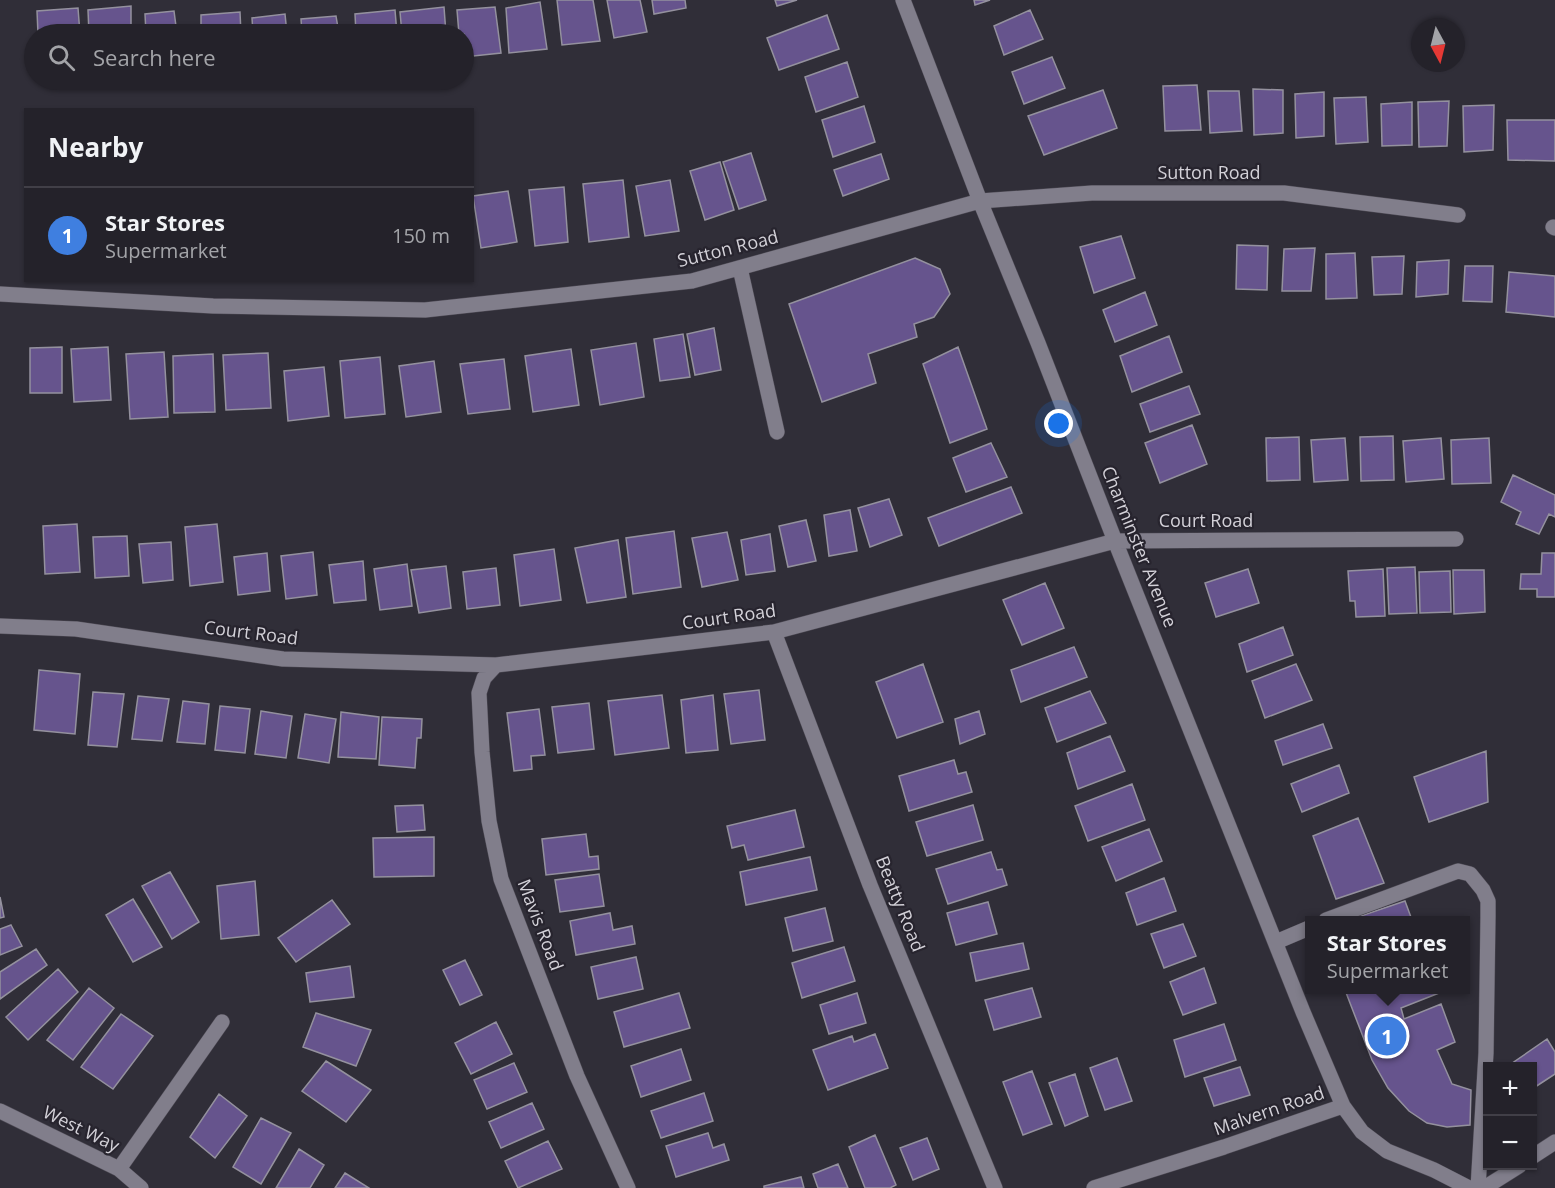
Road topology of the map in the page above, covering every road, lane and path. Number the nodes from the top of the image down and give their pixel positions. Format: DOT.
graph roads {
  1 [pos="903,0"];
  2 [pos="980,201"];
  3 [pos="1458,215"];
  4 [pos="740,268"];
  5 [pos="0,294"];
  6 [pos="777,432"];
  7 [pos="1456,539"];
  8 [pos="1115,541"];
  9 [pos="0,626"];
  10 [pos="774,632"];
  11 [pos="496,665"];
  12 [pos="1339,916"];
  13 [pos="1305,930"];
  14 [pos="1276,942"];
  15 [pos="222,1022"];
  16 [pos="1343,1106"];
  17 [pos="0,1111"];
  18 [pos="1555,1142"];
  19 [pos="1537,1154"];
  20 [pos="119,1169"];
  21 [pos="1513,1170"];
  22 [pos="141,1188"];
  23 [pos="628,1188"];
  24 [pos="995,1188"];
  25 [pos="1094,1188"];
  26 [pos="1469,1188"];
  27 [pos="1478,1188"];
  28 [pos="1484,1188"];
  1 -- 2 [label="street, Charminster Avenue"];
  2 -- 3 [label="street, Sutton Road"];
  2 -- 4 [label="street, Sutton Road"];
  2 -- 8 [label="street, Charminster Avenue"];
  4 -- 5 [label="street, Sutton Road"];
  4 -- 6 [label="street"];
  7 -- 8 [label="street, Court Road"];
  8 -- 10 [label="street, Court Road"];
  8 -- 14 [label="street, Charminster Avenue"];
  9 -- 11 [label="street, Court Road"];
  10 -- 11 [label="street, Court Road"];
  10 -- 24 [label="street, Beatty Road"];
  11 -- 23 [label="street, Mavis Road"];
  12 -- 27 [label="street"];
  13 -- 14 [label="street"];
  14 -- 16 [label="street, Charminster Avenue"];
  15 -- 20 [label="street"];
  16 -- 25 [label="street, Malvern Road"];
  16 -- 26 [label="street, Malvern Road"];
  17 -- 20 [label="street, West Way"];
  18 -- 19 [label="street"];
  20 -- 22 [label="street, West Way"];
  21 -- 28 [label="street"];
}
